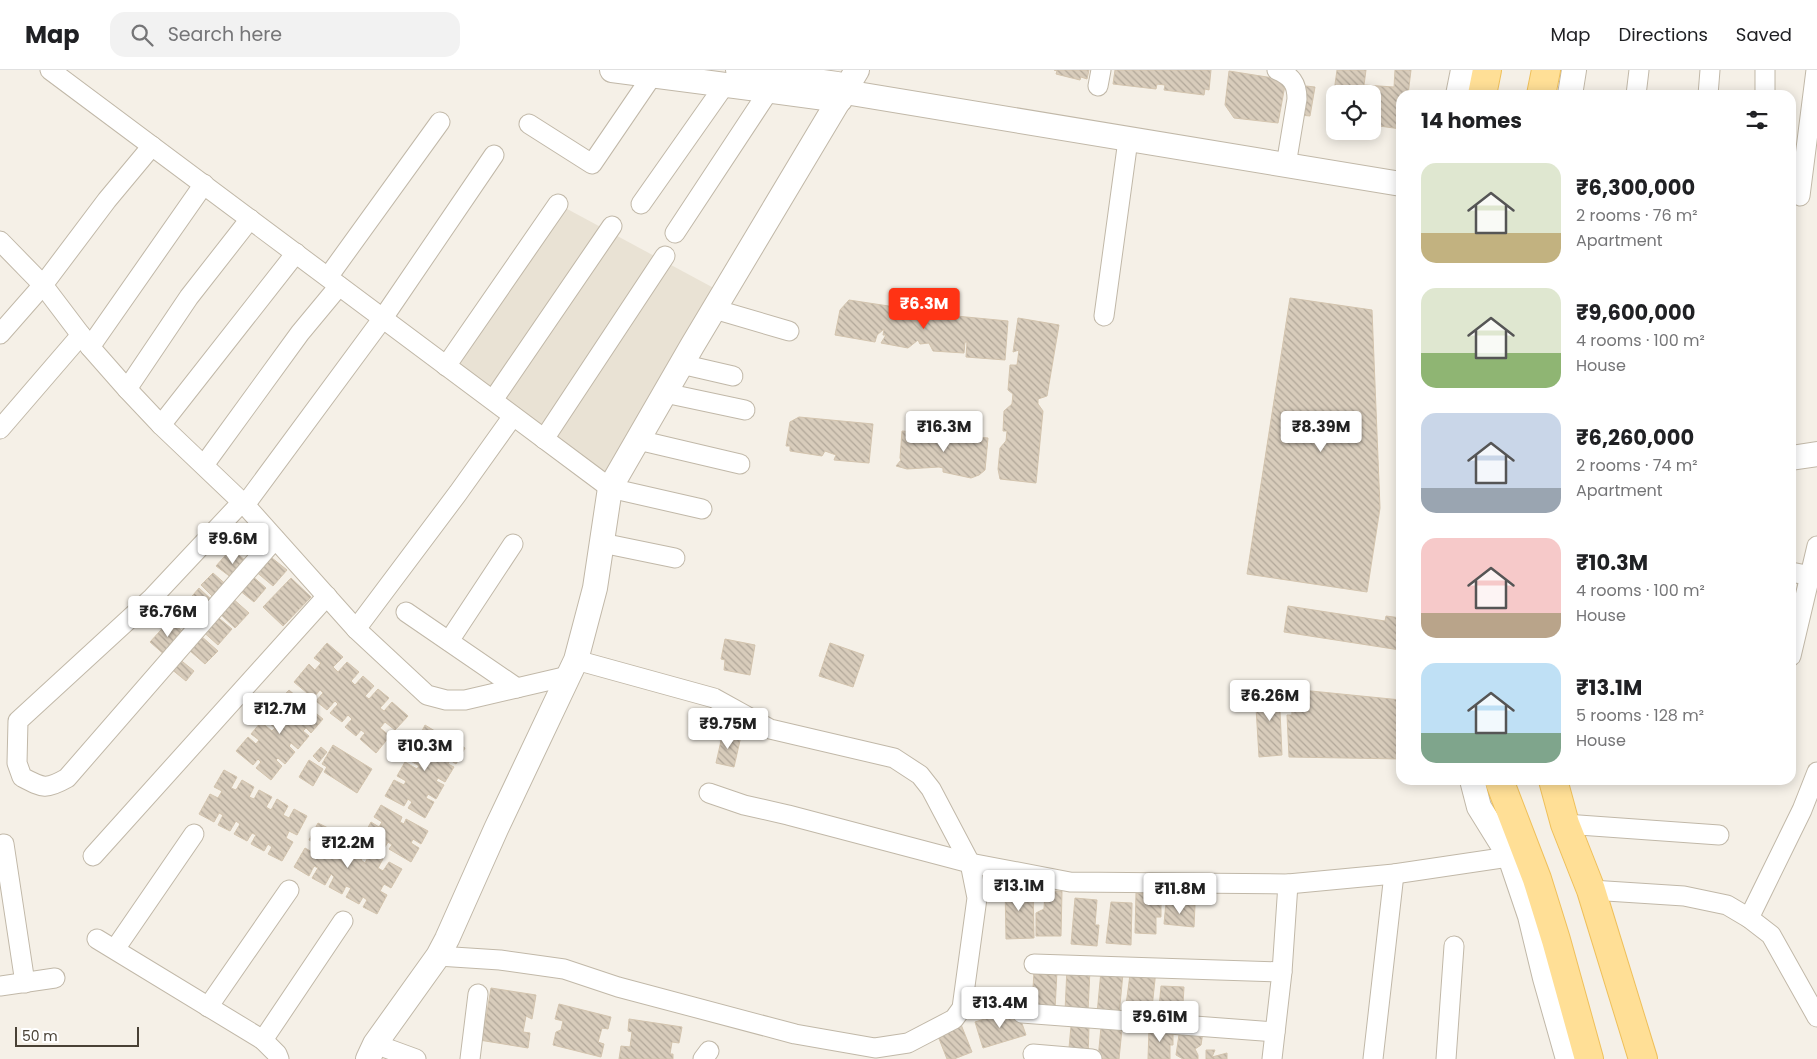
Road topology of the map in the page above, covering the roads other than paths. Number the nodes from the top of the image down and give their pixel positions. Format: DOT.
graph roads {
  1 [pos="50,70"];
  2 [pos="612,70"];
  3 [pos="1277,70"];
  4 [pos="1463,70"];
  5 [pos="1487,70"];
  6 [pos="1546,70"];
  7 [pos="1574,70"];
  8 [pos="1639,70"];
  9 [pos="1710,70"];
  10 [pos="1765,70"];
  11 [pos="1816,70"];
  12 [pos="805,75"];
  13 [pos="652,76"];
  14 [pos="731,78"];
  15 [pos="848,87"];
  16 [pos="1459,90"];
  17 [pos="1483,90"];
  18 [pos="1543,90"];
  19 [pos="1571,90"];
  20 [pos="1637,90"];
  21 [pos="1708,90"];
  22 [pos="1764,90"];
  23 [pos="768,92"];
  24 [pos="440,122"];
  25 [pos="529,124"];
  26 [pos="1128,140"];
  27 [pos="152,146"];
  28 [pos="494,154"];
  29 [pos="1286,166"];
  30 [pos="1396,183"];
  31 [pos="204,184"];
  32 [pos="1800,196"];
  33 [pos="558,204"];
  34 [pos="641,204"];
  35 [pos="250,219"];
  36 [pos="612,226"];
  37 [pos="675,233"];
  38 [pos="0,241"];
  39 [pos="296,253"];
  40 [pos="665,256"];
  41 [pos="333,282"];
  42 [pos="42,285"];
  43 [pos="714,310"];
  44 [pos="1104,316"];
  45 [pos="383,318"];
  46 [pos="789,331"];
  47 [pos="0,334"];
  48 [pos="86,341"];
  49 [pos="681,364"];
  50 [pos="446,366"];
  51 [pos="733,376"];
  52 [pos="127,389"];
  53 [pos="665,393"];
  54 [pos="493,400"];
  55 [pos="745,410"];
  56 [pos="513,416"];
  57 [pos="161,424"];
  58 [pos="0,429"];
  59 [pos="544,439"];
  60 [pos="638,440"];
  61 [pos="1817,454"];
  62 [pos="1796,457"];
  63 [pos="740,464"];
  64 [pos="204,465"];
  65 [pos="610,488"];
  66 [pos="243,504"];
  67 [pos="702,509"];
  68 [pos="275,539"];
  69 [pos="602,543"];
  70 [pos="513,544"];
  71 [pos="1817,546"];
  72 [pos="675,558"];
  73 [pos="1796,573"];
  74 [pos="1811,576"];
  75 [pos="327,596"];
  76 [pos="406,612"];
  77 [pos="356,630"];
  78 [pos="1796,636"];
  79 [pos="449,641"];
  80 [pos="572,668"];
  81 [pos="517,688"];
  82 [pos="1817,772"];
  83 [pos="1473,785"];
  84 [pos="1500,785"];
  85 [pos="1554,785"];
  86 [pos="1568,785"];
  87 [pos="709,793"];
  88 [pos="1564,817"];
  89 [pos="194,834"];
  90 [pos="1719,835"];
  91 [pos="4,844"];
  92 [pos="93,856"];
  93 [pos="970,863"];
  94 [pos="1525,863"];
  95 [pos="1394,874"];
  96 [pos="1288,884"];
  97 [pos="289,890"];
  98 [pos="1591,890"];
  99 [pos="1530,916"];
  100 [pos="1750,918"];
  101 [pos="342,921"];
  102 [pos="97,939"];
  103 [pos="1454,946"];
  104 [pos="115,950"];
  105 [pos="438,956"];
  106 [pos="1034,964"];
  107 [pos="1282,972"];
  108 [pos="55,978"];
  109 [pos="24,983"];
  110 [pos="0,986"];
  111 [pos="478,994"];
  112 [pos="208,1007"];
  113 [pos="1022,1014"];
  114 [pos="1817,1017"];
  115 [pos="1275,1032"];
  116 [pos="263,1040"];
  117 [pos="371,1052"];
  118 [pos="1033,1054"];
  119 [pos="279,1059"];
  120 [pos="416,1059"];
  121 [pos="470,1059"];
  122 [pos="1092,1059"];
  123 [pos="1272,1059"];
  124 [pos="1373,1059"];
  125 [pos="1446,1059"];
  126 [pos="1568,1059"];
  127 [pos="1590,1059"];
  128 [pos="1643,1059"];
  1 -- 27 [label="street"];
  2 -- 13 [label="street"];
  3 -- 29 [label="street"];
  4 -- 16 [label="street"];
  5 -- 17 [label="main road"];
  6 -- 18 [label="main road"];
  7 -- 19 [label="street"];
  8 -- 20 [label="street"];
  9 -- 21 [label="street"];
  10 -- 22 [label="street"];
  11 -- 32 [label="street"];
  12 -- 14 [label="street"];
  12 -- 15 [label="street"];
  13 -- 14 [label="street"];
  13 -- 25 [label="street"];
  14 -- 23 [label="street"];
  14 -- 34 [label="street"];
  15 -- 23 [label="street"];
  15 -- 26 [label="street"];
  15 -- 43 [label="street"];
  23 -- 37 [label="street"];
  24 -- 41 [label="street"];
  26 -- 29 [label="street"];
  26 -- 44 [label="street"];
  27 -- 31 [label="street"];
  27 -- 42 [label="street"];
  28 -- 45 [label="street"];
  29 -- 30 [label="street"];
  31 -- 35 [label="street"];
  31 -- 48 [label="street"];
  33 -- 50 [label="street"];
  35 -- 39 [label="street"];
  35 -- 52 [label="street"];
  36 -- 54 [label="street"];
  38 -- 42 [label="street"];
  39 -- 41 [label="street"];
  39 -- 57 [label="street"];
  40 -- 59 [label="street"];
  41 -- 45 [label="street"];
  41 -- 64 [label="street"];
  42 -- 47 [label="street"];
  42 -- 48 [label="street"];
  43 -- 46 [label="street"];
  43 -- 49 [label="street"];
  45 -- 50 [label="street"];
  45 -- 66 [label="street"];
  48 -- 52 [label="street"];
  48 -- 58 [label="street"];
  49 -- 51 [label="street"];
  49 -- 53 [label="street"];
  50 -- 54 [label="street"];
  52 -- 57 [label="street"];
  53 -- 55 [label="street"];
  53 -- 60 [label="street"];
  54 -- 56 [label="street"];
  56 -- 59 [label="street"];
  56 -- 77 [label="street"];
  57 -- 64 [label="street"];
  59 -- 65 [label="street"];
  60 -- 63 [label="street"];
  60 -- 65 [label="street"];
  61 -- 62 [label="street"];
  64 -- 66 [label="street"];
  65 -- 67 [label="street"];
  65 -- 69 [label="street"];
  66 -- 68 [label="street"];
  66 -- 68 [label="street"];
  68 -- 75 [label="street"];
  69 -- 72 [label="street"];
  69 -- 80 [label="street"];
  70 -- 79 [label="street"];
  71 -- 74 [label="street"];
  73 -- 74 [label="street"];
  74 -- 78 [label="street"];
  75 -- 77 [label="street"];
  75 -- 92 [label="street"];
  76 -- 79 [label="street"];
  77 -- 81 [label="street"];
  79 -- 81 [label="street"];
  80 -- 81 [label="street"];
  80 -- 93 [label="street"];
  80 -- 105 [label="street"];
  82 -- 100 [label="street"];
  83 -- 94 [label="street"];
  84 -- 94 [label="main road"];
  85 -- 88 [label="main road"];
  86 -- 88 [label="street"];
  87 -- 93 [label="street"];
  88 -- 90 [label="street"];
  88 -- 98 [label="main road"];
  89 -- 104 [label="street"];
  91 -- 109 [label="street"];
  93 -- 96 [label="street"];
  93 -- 105 [label="street"];
  94 -- 95 [label="street"];
  94 -- 99 [label="street"];
  94 -- 99 [label="street"];
  94 -- 127 [label="main road"];
  95 -- 96 [label="street"];
  95 -- 124 [label="street"];
  96 -- 107 [label="street"];
  97 -- 112 [label="street"];
  98 -- 100 [label="street"];
  98 -- 128 [label="main road"];
  99 -- 126 [label="street"];
  100 -- 114 [label="street"];
  101 -- 116 [label="street"];
  102 -- 104 [label="street"];
  103 -- 125 [label="street"];
  104 -- 112 [label="street"];
  105 -- 117 [label="street"];
  106 -- 107 [label="street"];
  107 -- 115 [label="street"];
  108 -- 109 [label="street"];
  109 -- 110 [label="street"];
  111 -- 121 [label="street"];
  112 -- 116 [label="street"];
  113 -- 115 [label="street"];
  115 -- 123 [label="street"];
  116 -- 119 [label="street"];
  117 -- 120 [label="street"];
  118 -- 122 [label="street"];
}
